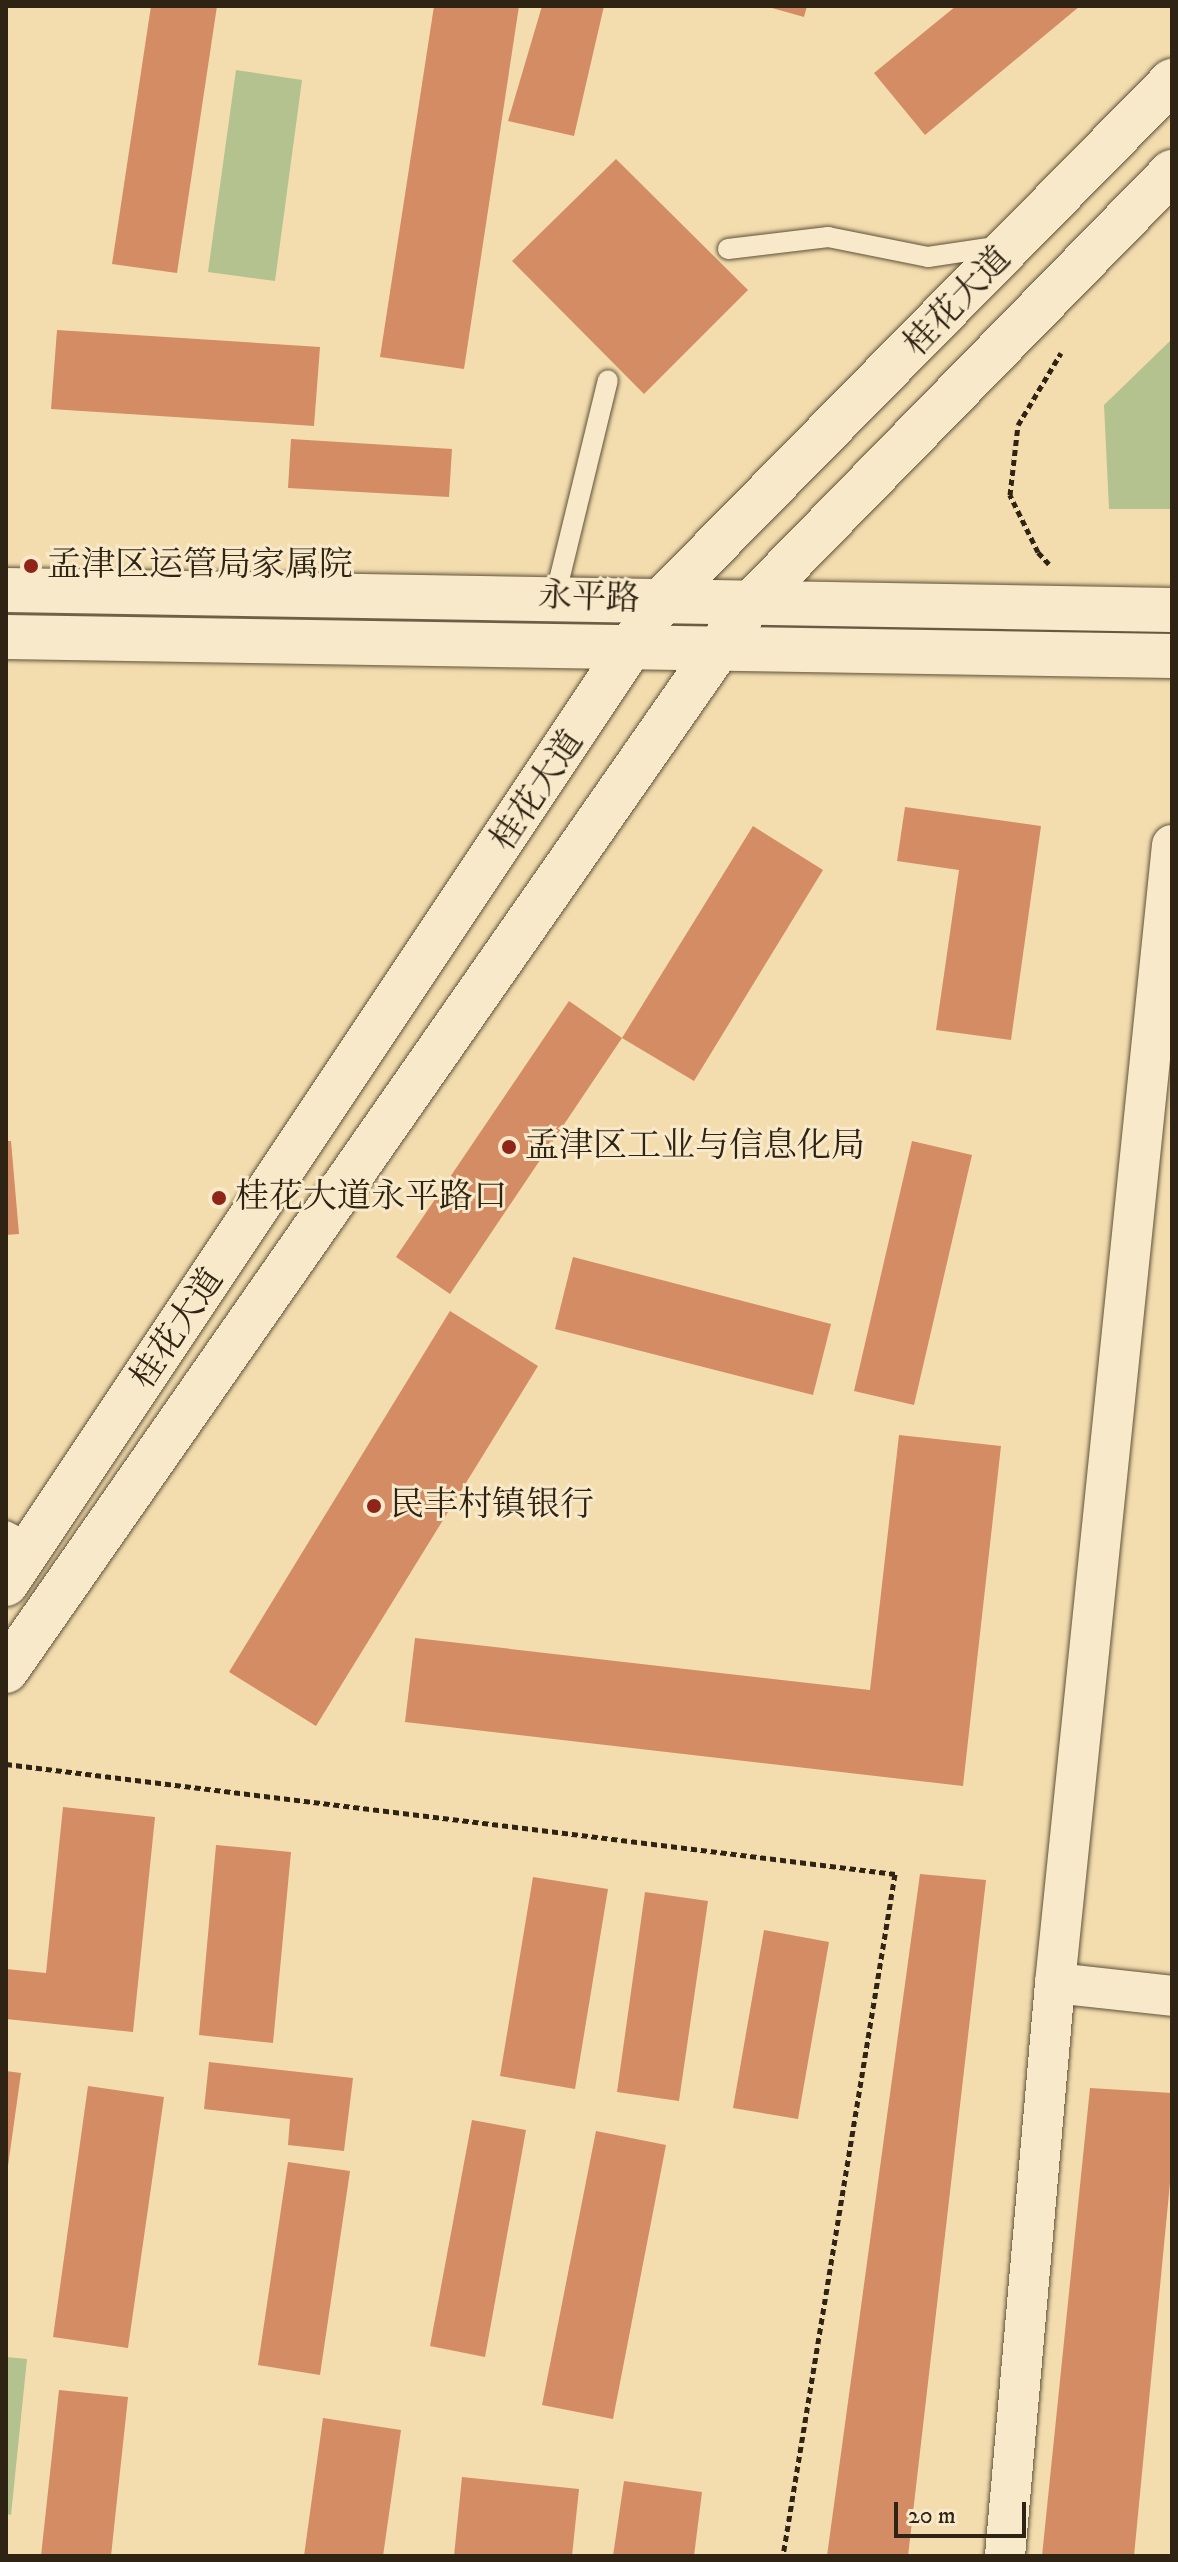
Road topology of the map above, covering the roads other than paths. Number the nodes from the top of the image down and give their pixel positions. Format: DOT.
graph roads {
  1 [pos="1172,81"];
  2 [pos="1172,172"];
  3 [pos="1014,244"];
  4 [pos="728,249"];
  5 [pos="608,380"];
  6 [pos="6,590"];
  7 [pos="555,597"];
  8 [pos="662,600"];
  9 [pos="748,606"];
  10 [pos="1172,610"];
  11 [pos="6,637"];
  12 [pos="634,648"];
  13 [pos="720,650"];
  14 [pos="1172,656"];
  15 [pos="1172,845"];
  16 [pos="19,1538"];
  17 [pos="6,1584"];
  18 [pos="6,1671"];
  19 [pos="1055,1983"];
  20 [pos="1172,1996"];
  21 [pos="1005,2556"];
  1 -- 3 [label="main road, 桂花大道"];
  2 -- 9 [label="main road, 桂花大道"];
  3 -- 4 [label="lane"];
  3 -- 8 [label="main road, 桂花大道"];
  5 -- 7 [label="lane"];
  6 -- 7 [label="main road, 永平路"];
  7 -- 8 [label="main road, 永平路"];
  8 -- 9 [label="main road, 永平路"];
  8 -- 12 [label="main road, 桂花大道"];
  9 -- 10 [label="main road, 永平路"];
  9 -- 13 [label="main road, 桂花大道"];
  11 -- 12 [label="main road, 永平路"];
  12 -- 13 [label="main road, 永平路"];
  12 -- 16 [label="main road, 桂花大道"];
  13 -- 14 [label="main road, 永平路"];
  13 -- 18 [label="main road, 桂花大道"];
  15 -- 19 [label="street"];
  16 -- 17 [label="main road, 桂花大道"];
  19 -- 20 [label="street"];
  19 -- 21 [label="street"];
}
